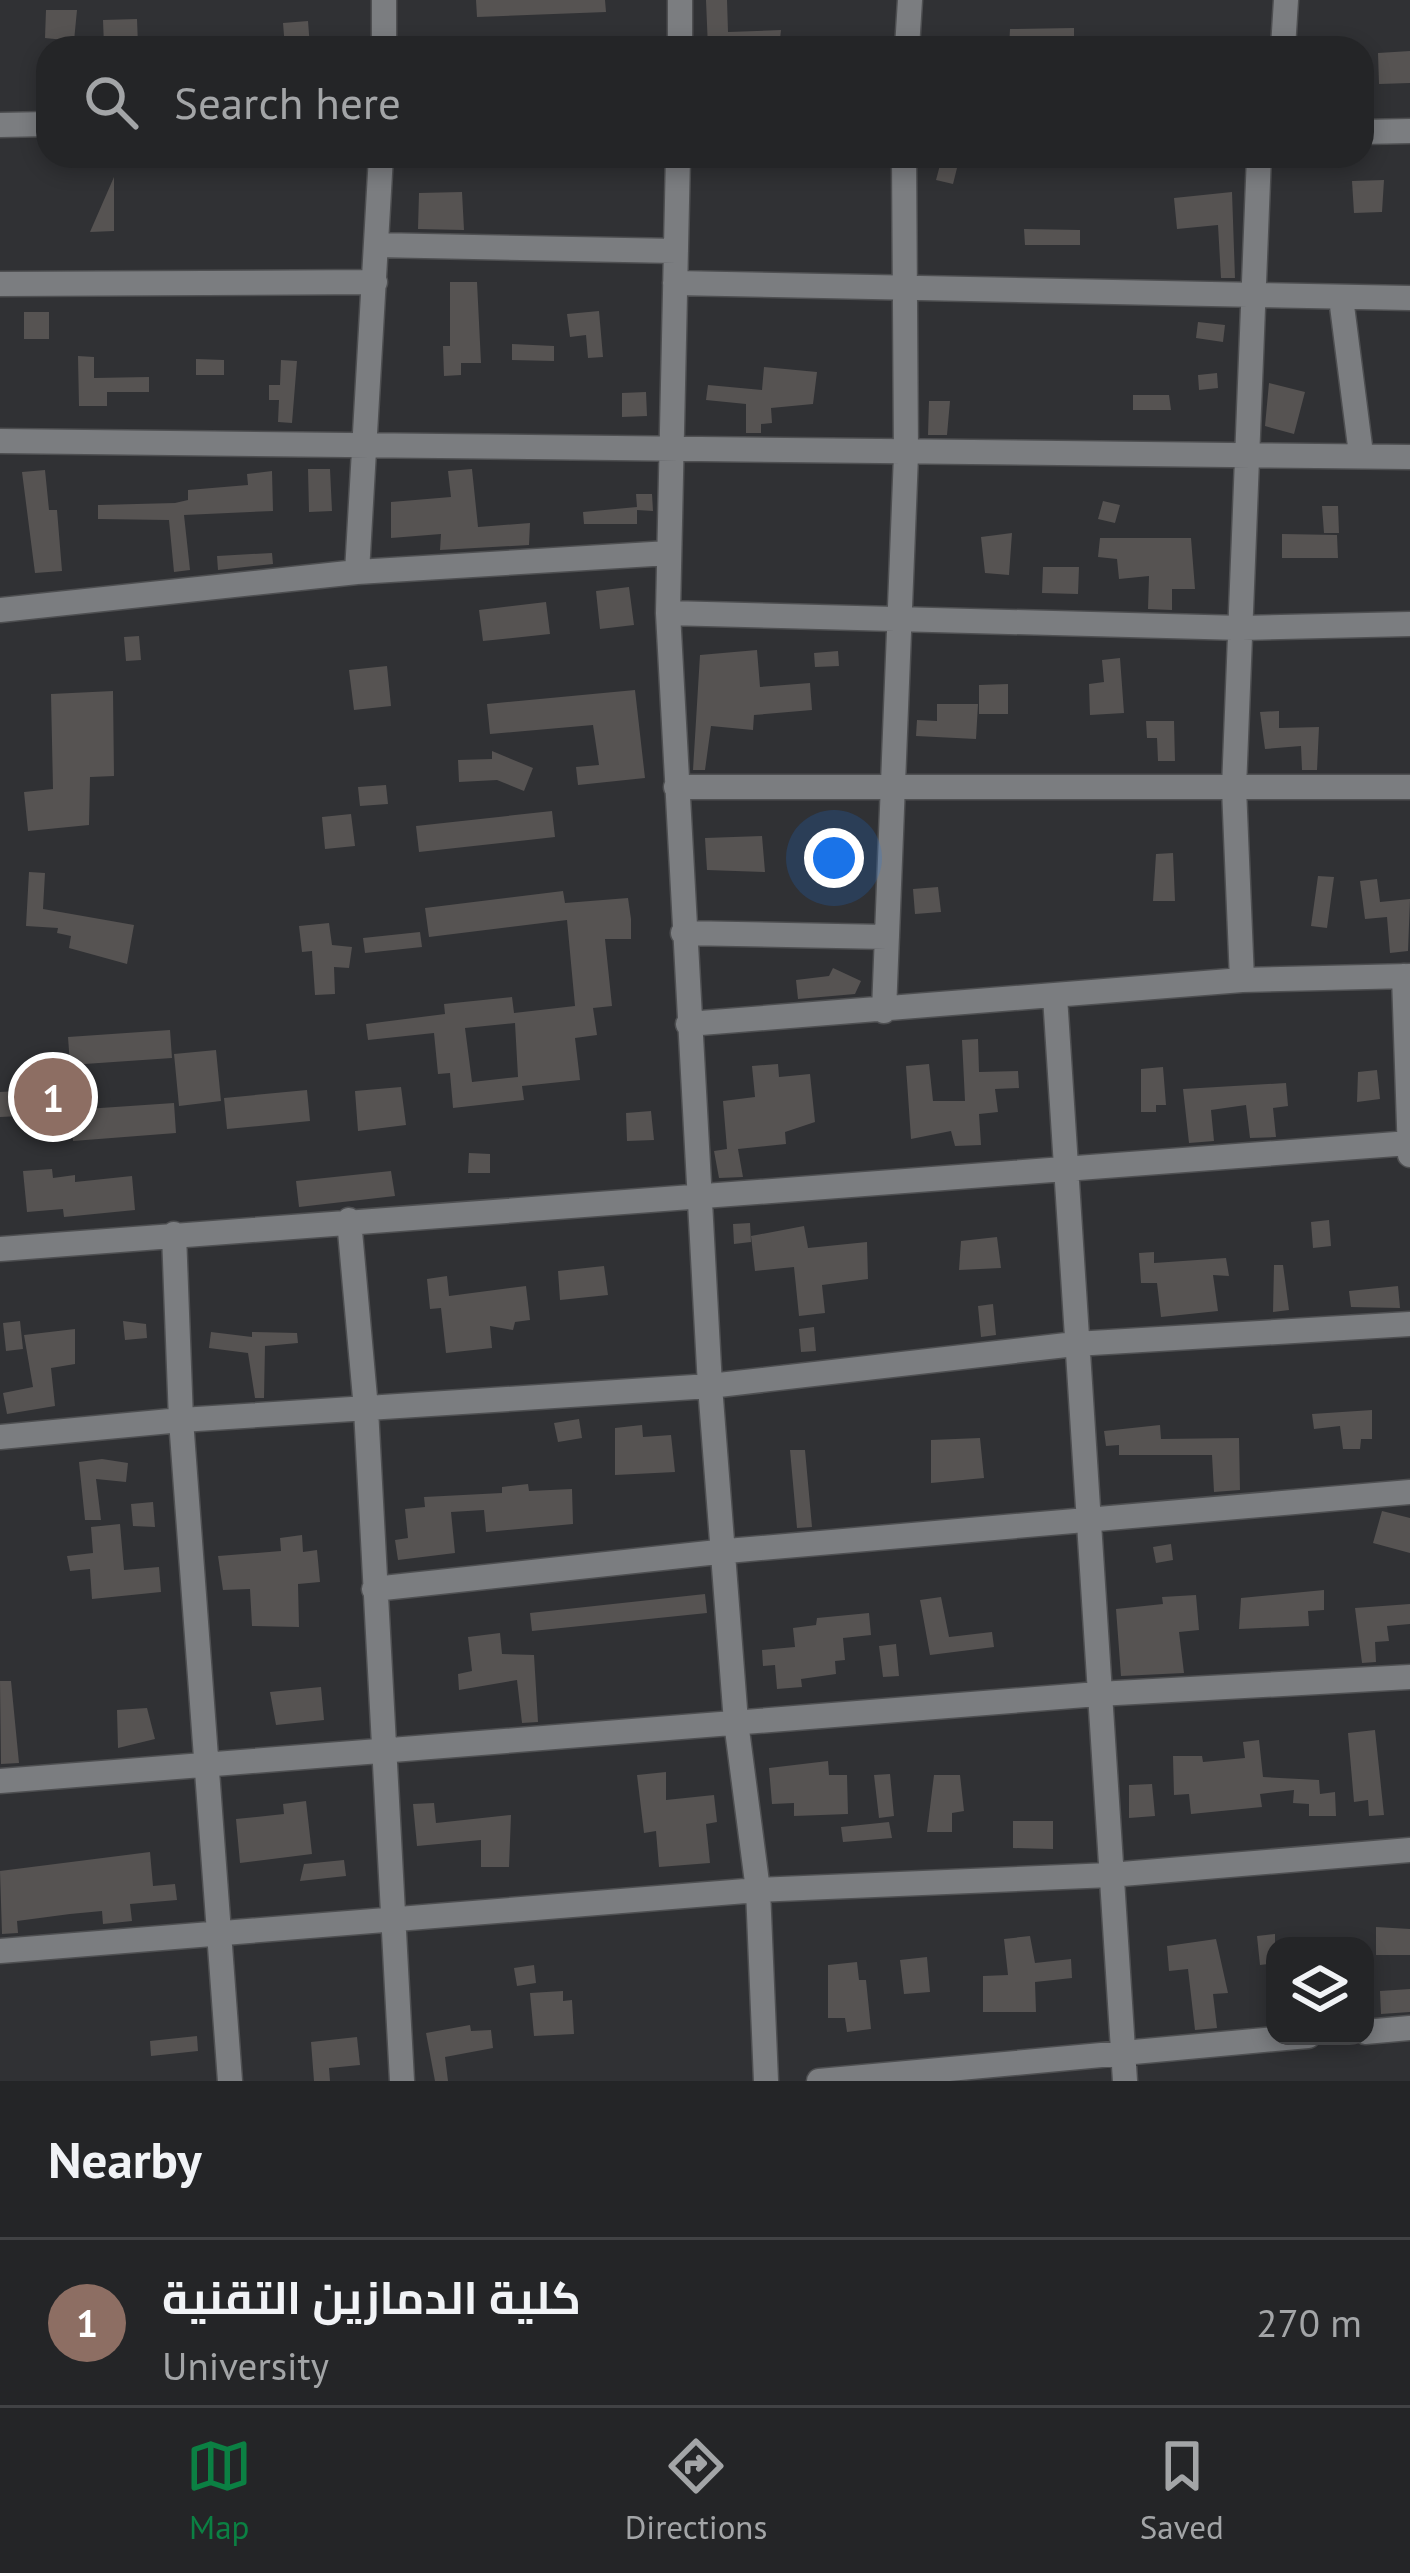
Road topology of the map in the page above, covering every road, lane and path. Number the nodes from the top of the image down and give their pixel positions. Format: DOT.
graph roads {
  1 [pos="384,0"];
  2 [pos="680,0"];
  3 [pos="910,0"];
  4 [pos="1286,0"];
  5 [pos="384,36"];
  6 [pos="680,36"];
  7 [pos="908,36"];
  8 [pos="1284,36"];
  9 [pos="36,124"];
  10 [pos="0,125"];
  11 [pos="1410,131"];
  12 [pos="1374,132"];
  13 [pos="380,168"];
  14 [pos="678,168"];
  15 [pos="904,168"];
  16 [pos="1259,168"];
  17 [pos="376,245"];
  18 [pos="676,251"];
  19 [pos="374,282"];
  20 [pos="676,283"];
  21 [pos="0,284"];
  22 [pos="905,286"];
  23 [pos="1256,293"];
  24 [pos="1341,298"];
  25 [pos="1410,298"];
  26 [pos="0,441"];
  27 [pos="360,446"];
  28 [pos="673,452"];
  29 [pos="1246,454"];
  30 [pos="1361,454"];
  31 [pos="906,455"];
  32 [pos="1410,457"];
  33 [pos="669,553"];
  34 [pos="357,572"];
  35 [pos="0,610"];
  36 [pos="668,613"];
  37 [pos="902,622"];
  38 [pos="1410,624"];
  39 [pos="1242,628"];
  40 [pos="1410,787"];
  41 [pos="676,788"];
  42 [pos="893,788"];
  43 [pos="1234,788"];
  44 [pos="683,932"];
  45 [pos="887,938"];
  46 [pos="1407,976"];
  47 [pos="1242,980"];
  48 [pos="1055,996"];
  49 [pos="884,1011"];
  50 [pos="688,1024"];
  51 [pos="1409,1143"];
  52 [pos="1410,1155"];
  53 [pos="1062,1166"];
  54 [pos="698,1193"];
  55 [pos="349,1220"];
  56 [pos="174,1234"];
  57 [pos="0,1249"];
  58 [pos="1410,1324"];
  59 [pos="1076,1344"];
  60 [pos="710,1386"];
  61 [pos="366,1408"];
  62 [pos="181,1420"];
  63 [pos="0,1437"];
  64 [pos="1410,1492"];
  65 [pos="1087,1522"];
  66 [pos="727,1551"];
  67 [pos="374,1589"];
  68 [pos="1410,1677"];
  69 [pos="1098,1694"];
  70 [pos="736,1722"];
  71 [pos="382,1750"];
  72 [pos="210,1764"];
  73 [pos="0,1781"];
  74 [pos="1410,1850"];
  75 [pos="1110,1875"];
  76 [pos="758,1890"];
  77 [pos="392,1922"];
  78 [pos="220,1936"];
  79 [pos="0,1951"];
  80 [pos="1410,2028"];
  81 [pos="1374,2031"];
  82 [pos="1266,2039"];
  83 [pos="1122,2050"];
  84 [pos="230,2081"];
  85 [pos="402,2081"];
  86 [pos="766,2081"];
  87 [pos="819,2081"];
  88 [pos="1125,2081"];
  1 -- 5 [label="street"];
  2 -- 6 [label="street"];
  3 -- 7 [label="street"];
  4 -- 8 [label="street"];
  9 -- 10 [label="street"];
  11 -- 12 [label="street"];
  13 -- 17 [label="street"];
  14 -- 18 [label="street"];
  15 -- 22 [label="street"];
  16 -- 23 [label="street"];
  17 -- 18 [label="street"];
  17 -- 19 [label="street"];
  18 -- 20 [label="street"];
  19 -- 21 [label="street"];
  19 -- 27 [label="street"];
  20 -- 22 [label="street"];
  20 -- 28 [label="street"];
  22 -- 23 [label="street"];
  22 -- 31 [label="street"];
  23 -- 24 [label="street"];
  23 -- 29 [label="street"];
  24 -- 25 [label="street"];
  24 -- 30 [label="street"];
  26 -- 27 [label="street"];
  27 -- 28 [label="street"];
  27 -- 34 [label="street"];
  28 -- 31 [label="street"];
  28 -- 33 [label="street"];
  29 -- 30 [label="street"];
  29 -- 31 [label="street"];
  29 -- 39 [label="street"];
  30 -- 32 [label="street"];
  31 -- 37 [label="street"];
  33 -- 34 [label="street"];
  33 -- 36 [label="street"];
  34 -- 35 [label="street"];
  36 -- 37 [label="street"];
  36 -- 41 [label="street"];
  37 -- 39 [label="street"];
  37 -- 42 [label="street"];
  38 -- 39 [label="street"];
  39 -- 43 [label="street"];
  40 -- 43 [label="street"];
  41 -- 42 [label="street"];
  41 -- 44 [label="street"];
  42 -- 43 [label="street"];
  42 -- 45 [label="street"];
  43 -- 47 [label="street"];
  44 -- 45 [label="street"];
  44 -- 50 [label="street"];
  45 -- 49 [label="street"];
  46 -- 47 [label="street"];
  46 -- 51 [label="street"];
  47 -- 48 [label="street"];
  48 -- 49 [label="street"];
  48 -- 53 [label="street"];
  49 -- 50 [label="street"];
  50 -- 54 [label="street"];
  51 -- 52 [label="street"];
  51 -- 53 [label="street"];
  53 -- 54 [label="street"];
  53 -- 59 [label="street"];
  54 -- 55 [label="street"];
  54 -- 60 [label="street"];
  55 -- 56 [label="street"];
  55 -- 61 [label="street"];
  56 -- 57 [label="street"];
  56 -- 62 [label="street"];
  58 -- 59 [label="street"];
  59 -- 60 [label="street"];
  59 -- 65 [label="street"];
  60 -- 61 [label="street"];
  60 -- 66 [label="street"];
  61 -- 62 [label="street"];
  61 -- 67 [label="street"];
  62 -- 63 [label="street"];
  62 -- 72 [label="street"];
  64 -- 65 [label="street"];
  65 -- 66 [label="street"];
  65 -- 69 [label="street"];
  66 -- 67 [label="street"];
  66 -- 70 [label="street"];
  67 -- 71 [label="street"];
  68 -- 69 [label="street"];
  69 -- 70 [label="street"];
  69 -- 75 [label="street"];
  70 -- 71 [label="street"];
  70 -- 76 [label="street"];
  71 -- 72 [label="street"];
  71 -- 77 [label="street"];
  72 -- 73 [label="street"];
  72 -- 78 [label="street"];
  74 -- 75 [label="street"];
  75 -- 76 [label="street"];
  75 -- 83 [label="street"];
  76 -- 77 [label="street"];
  76 -- 86 [label="street"];
  77 -- 78 [label="street"];
  77 -- 85 [label="street"];
  78 -- 79 [label="street"];
  78 -- 84 [label="street"];
  80 -- 81 [label="street"];
  82 -- 83 [label="street"];
  83 -- 87 [label="street"];
  83 -- 88 [label="street"];
}
